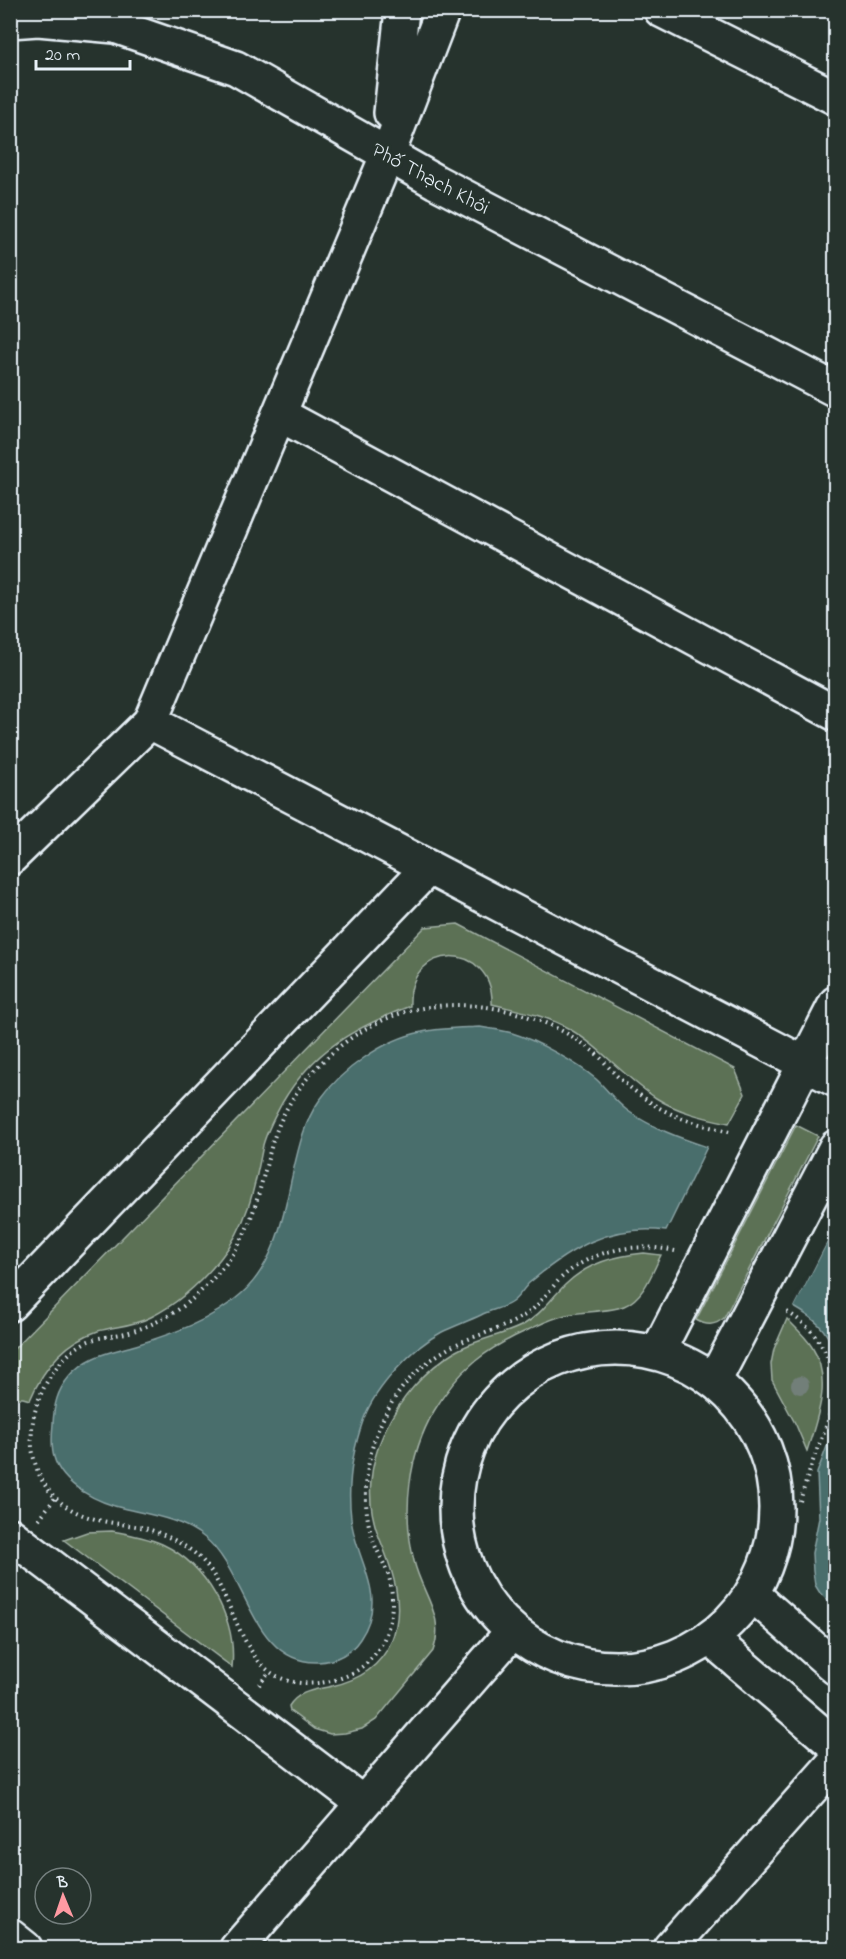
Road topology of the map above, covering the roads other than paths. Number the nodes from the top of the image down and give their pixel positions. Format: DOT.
graph roads {
  1 [pos="402,10"];
  2 [pos="443,10"];
  3 [pos="661,10"];
  4 [pos="10,21"];
  5 [pos="836,98"];
  6 [pos="387,156"];
  7 [pos="836,390"];
  8 [pos="279,414"];
  9 [pos="836,714"];
  10 [pos="150,722"];
  11 [pos="10,858"];
  12 [pos="428,868"];
  13 [pos="836,1003"];
  14 [pos="804,1064"];
  15 [pos="836,1080"];
  16 [pos="836,1147"];
  17 [pos="10,1304"];
  18 [pos="657,1353"];
  19 [pos="714,1381"];
  20 [pos="24,1528"];
  21 [pos="752,1594"];
  22 [pos="512,1632"];
  23 [pos="710,1638"];
  24 [pos="836,1668"];
  25 [pos="836,1746"];
  26 [pos="836,1761"];
  27 [pos="363,1803"];
  28 [pos="10,1936"];
  29 [pos="25,1948"];
  30 [pos="237,1948"];
  31 [pos="670,1948"];
  1 -- 6 [label="street"];
  2 -- 6 [label="street"];
  3 -- 5 [label="street"];
  4 -- 6 [label="street, Phố Thạch Khôi"];
  6 -- 7 [label="street, Phố Thạch Khôi"];
  6 -- 8 [label="street"];
  8 -- 9 [label="street"];
  8 -- 10 [label="street"];
  10 -- 11 [label="street"];
  10 -- 12 [label="street"];
  12 -- 14 [label="street"];
  12 -- 17 [label="street"];
  13 -- 14 [label="street"];
  14 -- 15 [label="street"];
  14 -- 18 [label="street"];
  16 -- 19 [label="street"];
  18 -- 19 [label="street"];
  18 -- 22 [label="street"];
  19 -- 21 [label="street"];
  20 -- 27 [label="street"];
  21 -- 23 [label="street"];
  21 -- 24 [label="street"];
  22 -- 23 [label="street"];
  22 -- 27 [label="street"];
  23 -- 25 [label="street"];
  26 -- 31 [label="street"];
  27 -- 30 [label="street"];
  28 -- 29 [label="street"];
}
